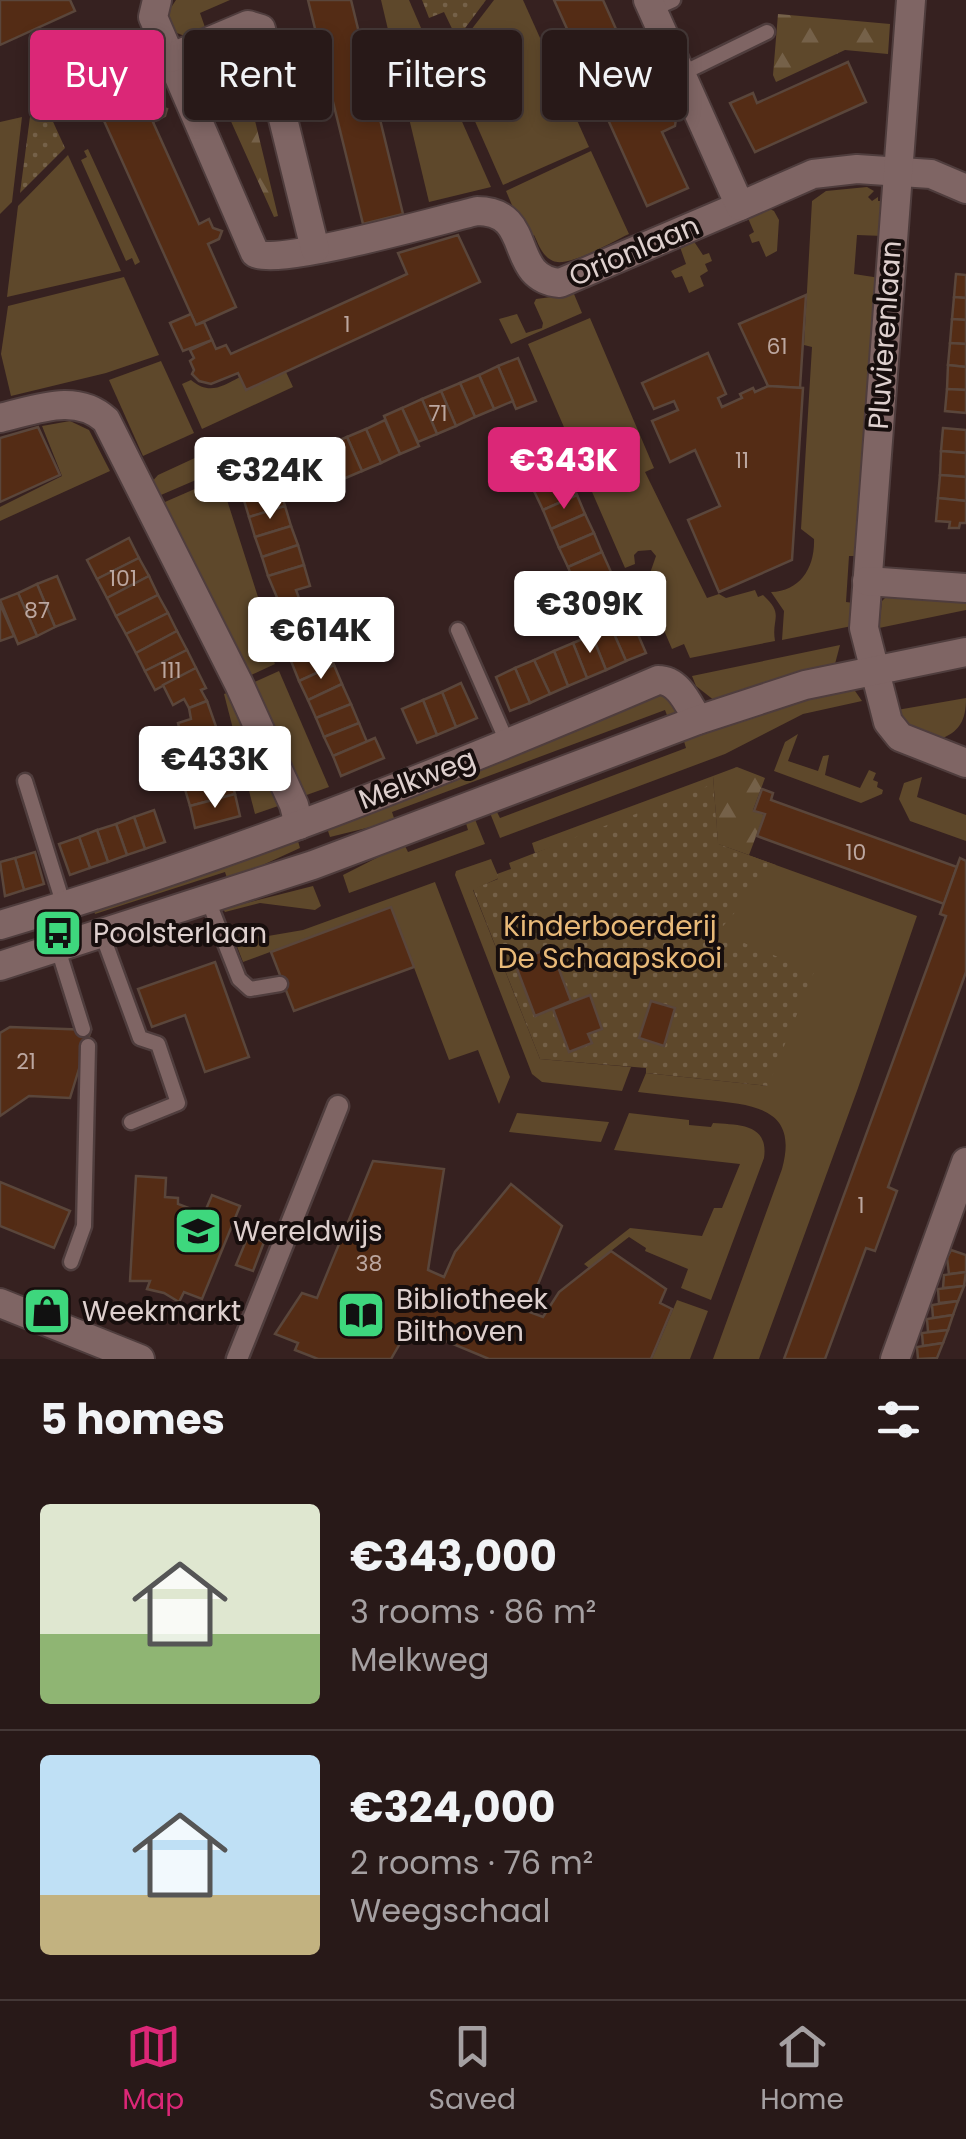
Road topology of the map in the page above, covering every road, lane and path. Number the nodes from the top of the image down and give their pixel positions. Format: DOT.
graph roads {
  1 [pos="911,0"];
  2 [pos="157,1"];
  3 [pos="658,3"];
  4 [pos="667,30"];
  5 [pos="768,32"];
  6 [pos="170,58"];
  7 [pos="687,71"];
  8 [pos="687,87"];
  9 [pos="896,170"];
  10 [pos="966,189"];
  11 [pos="740,206"];
  12 [pos="315,250"];
  13 [pos="0,418"];
  14 [pos="868,581"];
  15 [pos="966,588"];
  16 [pos="458,630"];
  17 [pos="966,652"];
  18 [pos="873,669"];
  19 [pos="698,720"];
  20 [pos="508,744"];
  21 [pos="966,763"];
  22 [pos="25,782"];
  23 [pos="299,824"];
  24 [pos="208,900"];
  25 [pos="64,906"];
  26 [pos="0,924"];
  27 [pos="102,934"];
  28 [pos="58,949"];
  29 [pos="0,966"];
  30 [pos="280,984"];
  31 [pos="83,1029"];
  32 [pos="88,1046"];
  33 [pos="338,1106"];
  34 [pos="130,1122"];
  35 [pos="966,1162"];
  36 [pos="71,1262"];
  37 [pos="0,1303"];
  38 [pos="140,1359"];
  39 [pos="237,1359"];
  40 [pos="895,1359"];
  1 -- 9 [label="street, Pluvierenlaan"];
  2 -- 6 [label="street"];
  3 -- 4 [label="street"];
  5 -- 7 [label="lane"];
  6 -- 12 [label="street"];
  6 -- 12 [label="street"];
  8 -- 11 [label="street"];
  9 -- 10 [label="street, Orionlaan"];
  9 -- 11 [label="street, Orionlaan"];
  9 -- 14 [label="street, Pluvierenlaan"];
  11 -- 12 [label="street, Orionlaan"];
  13 -- 23 [label="street"];
  14 -- 15 [label="street"];
  14 -- 18 [label="street, Pluvierenlaan"];
  16 -- 20 [label="lane"];
  17 -- 18 [label="street, Melkweg"];
  18 -- 19 [label="street, Melkweg"];
  18 -- 21 [label="street, Pluvierenlaan"];
  19 -- 20 [label="street, Melkweg"];
  19 -- 24 [label="street, Melkweg"];
  20 -- 23 [label="street, Melkweg"];
  22 -- 25 [label="lane"];
  23 -- 25 [label="street, Melkweg"];
  24 -- 27 [label="street, Melkweg"];
  24 -- 30 [label="lane"];
  25 -- 26 [label="street, Melkweg"];
  27 -- 28 [label="street, Melkweg"];
  27 -- 34 [label="lane"];
  28 -- 29 [label="street, Melkweg"];
  28 -- 31 [label="lane"];
  32 -- 36 [label="lane"];
  33 -- 39 [label="street"];
  35 -- 40 [label="street"];
  37 -- 38 [label="street"];
}
